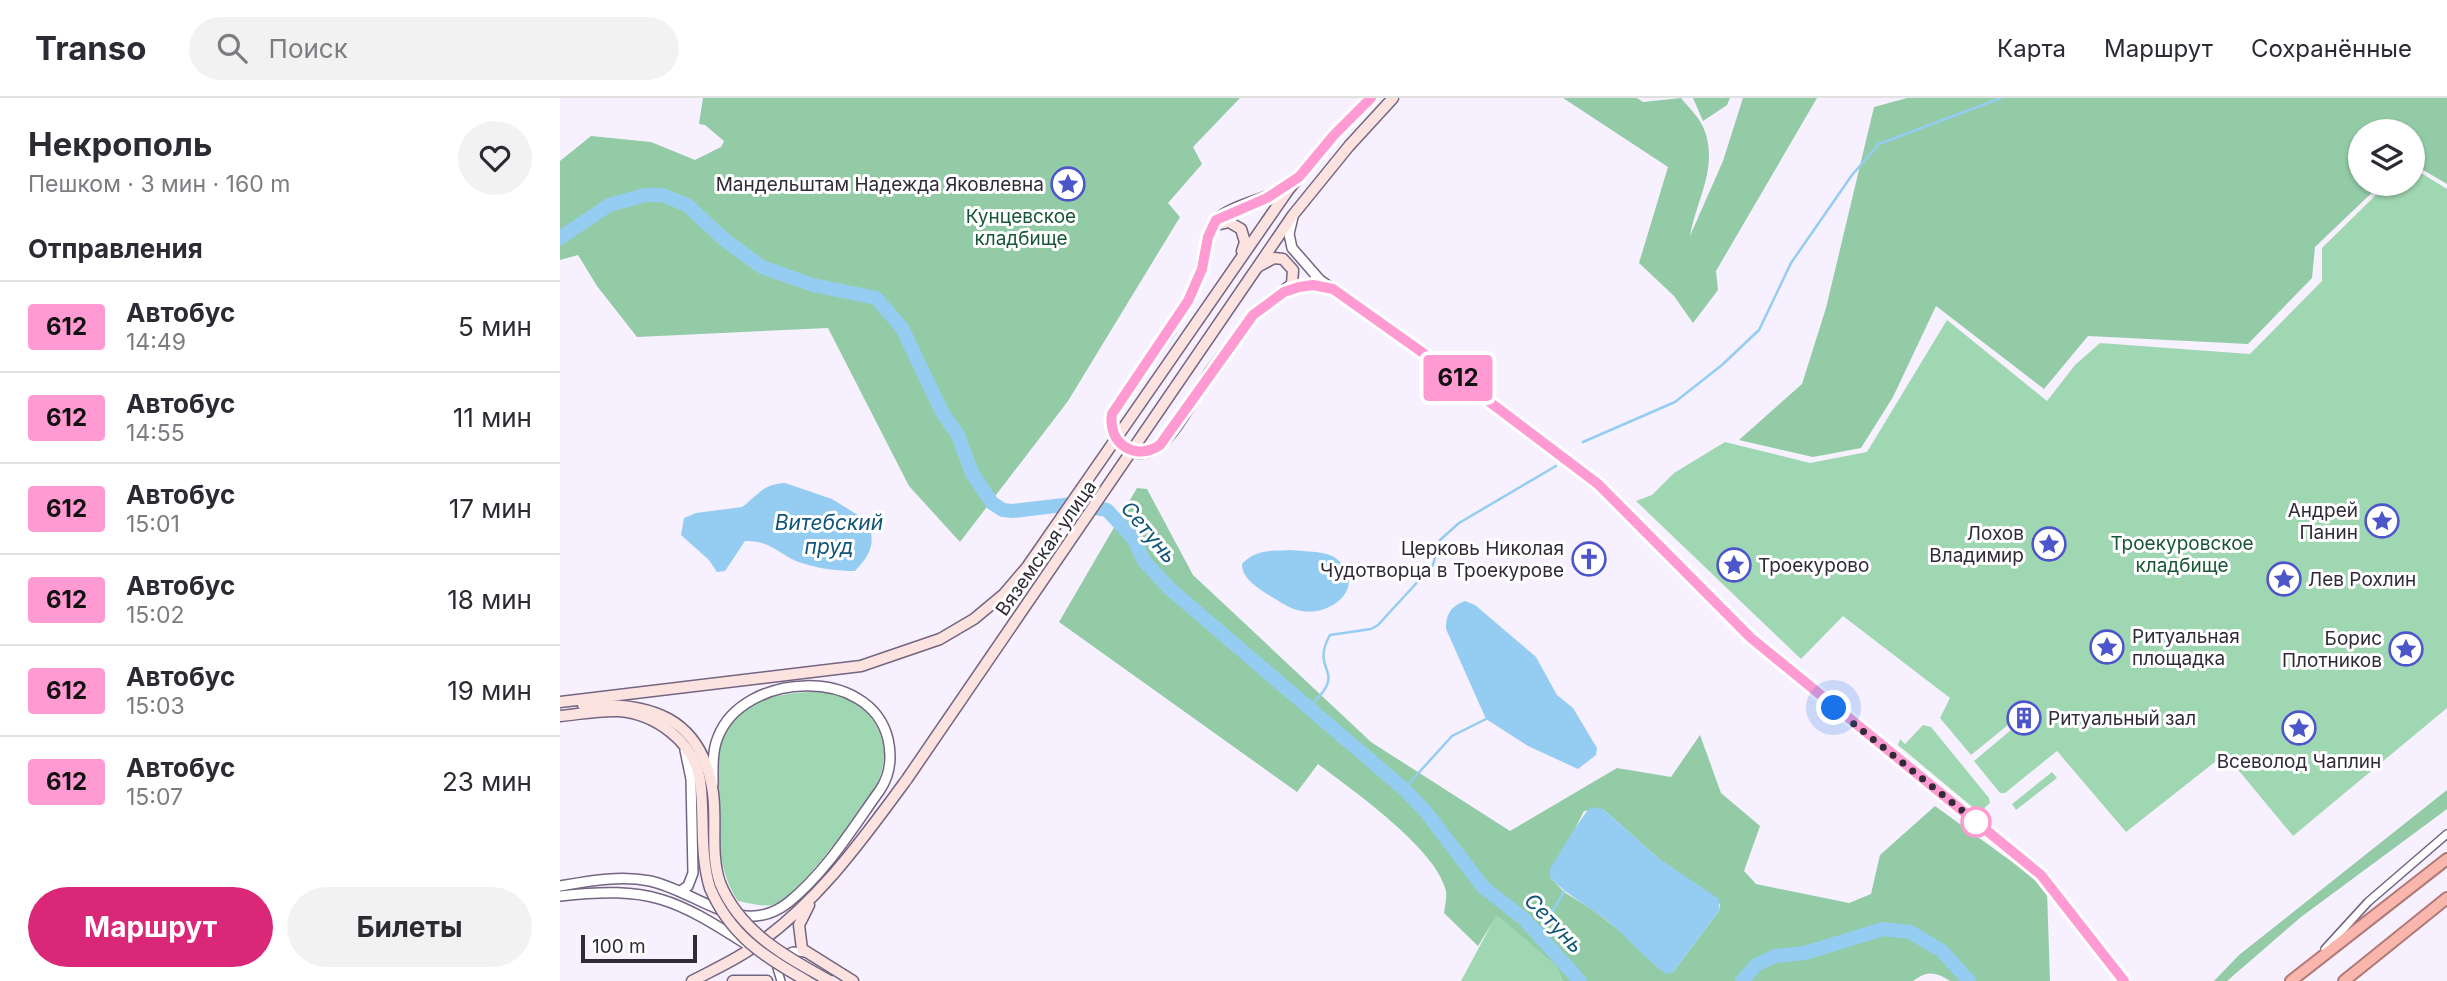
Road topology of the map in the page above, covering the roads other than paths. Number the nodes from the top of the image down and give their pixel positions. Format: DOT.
graph roads {
  1 [pos="1371,98"];
  2 [pos="1393,98"];
  3 [pos="1299,177"];
  4 [pos="1293,215"];
  5 [pos="1212,226"];
  6 [pos="1292,248"];
  7 [pos="1240,258"];
  8 [pos="1283,259"];
  9 [pos="1296,265"];
  10 [pos="1256,268"];
  11 [pos="1320,280"];
  12 [pos="1290,286"];
  13 [pos="1333,289"];
  14 [pos="560,704"];
  15 [pos="560,716"];
  16 [pos="684,745"];
  17 [pos="713,793"];
  18 [pos="2447,834"];
  19 [pos="2447,859"];
  20 [pos="560,886"];
  21 [pos="715,886"];
  22 [pos="682,890"];
  23 [pos="816,895"];
  24 [pos="560,896"];
  25 [pos="2447,898"];
  26 [pos="751,947"];
  27 [pos="805,953"];
  28 [pos="2309,967"];
  29 [pos="692,981"];
  30 [pos="733,981"];
  31 [pos="767,981"];
  32 [pos="781,981"];
  33 [pos="807,981"];
  34 [pos="830,981"];
  35 [pos="853,981"];
  36 [pos="2124,981"];
  37 [pos="2291,981"];
  38 [pos="2344,981"];
  1 -- 3 [label="main road, Вяземская улица"];
  2 -- 4 [label="main road, Вяземская улица"];
  3 -- 5 [label="main road"];
  3 -- 7 [label="main road, Вяземская улица"];
  4 -- 6 [label="street"];
  4 -- 10 [label="main road, Вяземская улица"];
  5 -- 7 [label="main road"];
  5 -- 12 [label="main road, bridge"];
  6 -- 9 [label="street"];
  6 -- 11 [label="street"];
  7 -- 14 [label="main road, Вяземская улица"];
  8 -- 9 [label="street"];
  8 -- 10 [label="main road"];
  8 -- 12 [label="main road"];
  9 -- 11 [label="street"];
  9 -- 12 [label="street"];
  10 -- 23 [label="main road, Вяземская улица"];
  11 -- 12 [label="street"];
  11 -- 13 [label="street"];
  12 -- 13 [label="street"];
  13 -- 36 [label="street"];
  14 -- 17 [label="main road"];
  15 -- 16 [label="main road"];
  16 -- 21 [label="main road"];
  16 -- 22 [label="street"];
  17 -- 21 [label="main road"];
  17 -- 22 [label="street"];
  18 -- 28 [label="street"];
  19 -- 28 [label="highway"];
  20 -- 22 [label="street"];
  21 -- 26 [label="main road, bridge"];
  21 -- 34 [label="main road, bridge"];
  23 -- 27 [label="main road"];
  23 -- 29 [label="main road, Вяземская улица"];
  24 -- 26 [label="street"];
  25 -- 38 [label="highway"];
  26 -- 33 [label="main road, bridge"];
  27 -- 32 [label="street"];
  27 -- 35 [label="main road"];
  28 -- 37 [label="highway"];
  30 -- 31 [label="main road"];
}
